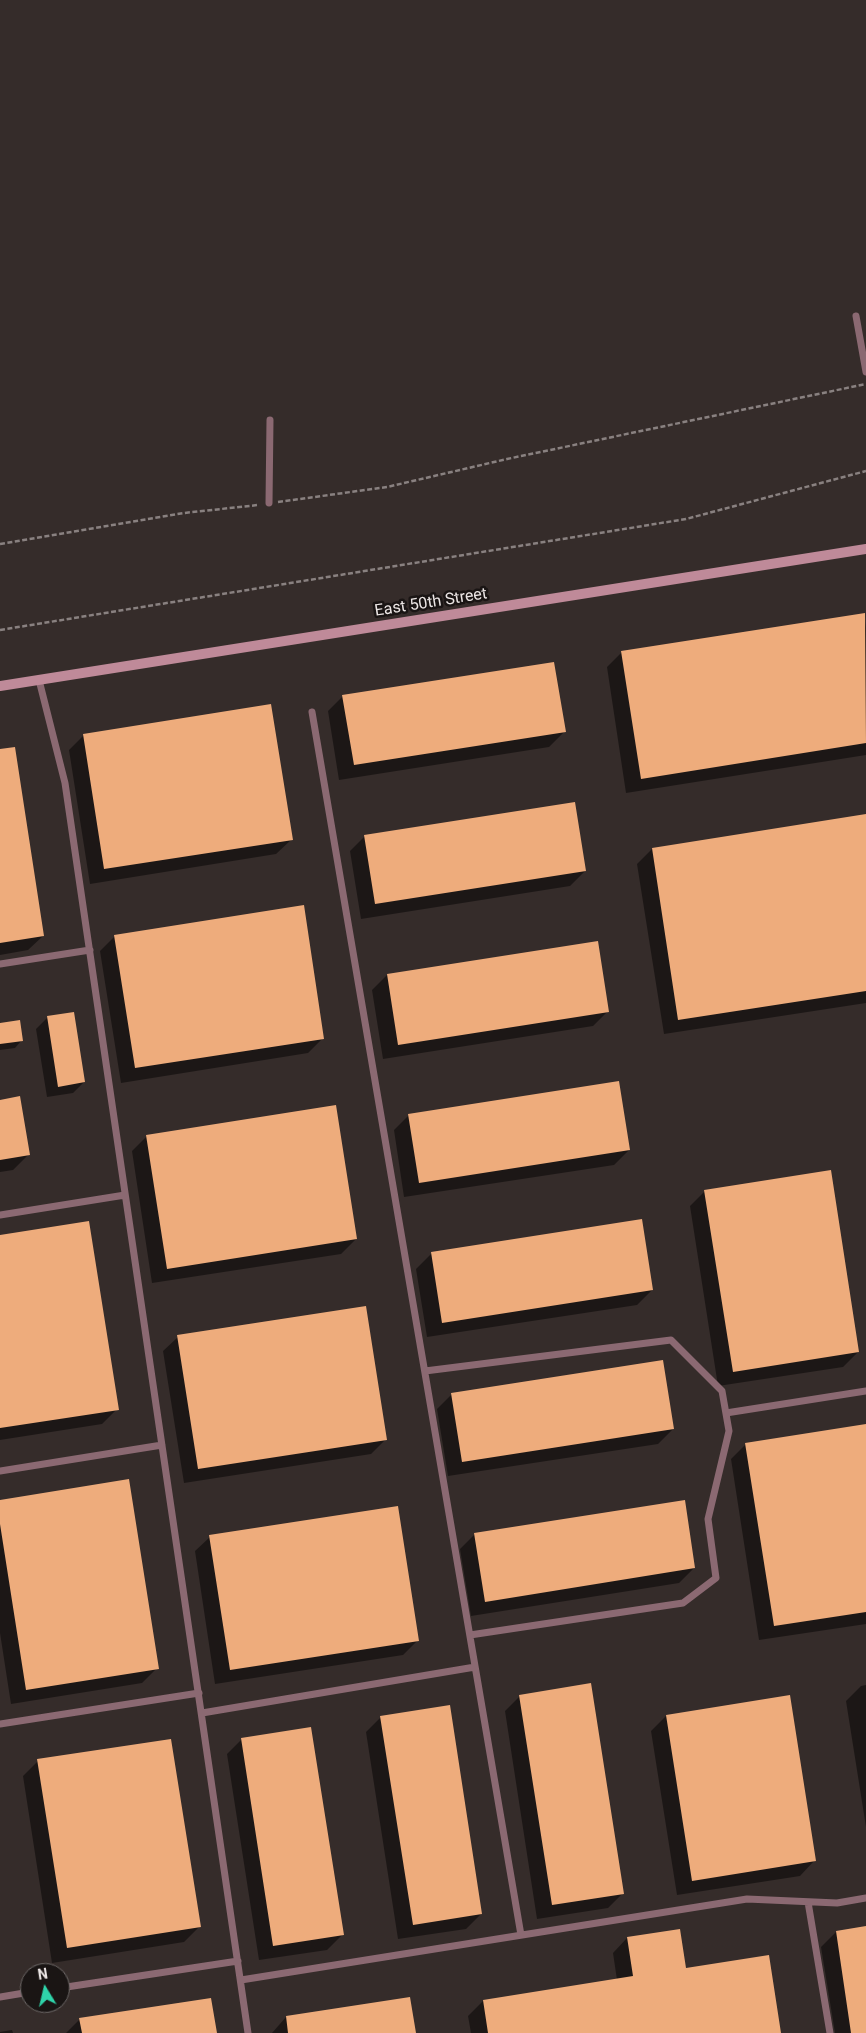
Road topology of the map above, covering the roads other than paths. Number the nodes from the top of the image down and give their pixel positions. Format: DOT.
graph roads {
  1 [pos="856,316"];
  2 [pos="866,372"];
  3 [pos="270,420"];
  4 [pos="269,504"];
  5 [pos="866,549"];
  6 [pos="39,680"];
  7 [pos="0,686"];
  8 [pos="312,712"];
  9 [pos="90,950"];
  10 [pos="0,964"];
  11 [pos="125,1195"];
  12 [pos="0,1215"];
  13 [pos="425,1371"];
  14 [pos="866,1391"];
  15 [pos="726,1413"];
  16 [pos="162,1445"];
  17 [pos="0,1471"];
  18 [pos="470,1635"];
  19 [pos="475,1667"];
  20 [pos="199,1693"];
  21 [pos="202,1713"];
  22 [pos="0,1724"];
  23 [pos="866,1898"];
  24 [pos="808,1902"];
  25 [pos="521,1935"];
  26 [pos="238,1961"];
  27 [pos="241,1980"];
  28 [pos="70,1986"];
  29 [pos="20,1994"];
  30 [pos="0,1997"];
  31 [pos="248,2033"];
  32 [pos="830,2033"];
  1 -- 2 [label="lane"];
  3 -- 4 [label="lane"];
  5 -- 6 [label="main road, East 50th Street"];
  6 -- 7 [label="main road, East 50th Street"];
  6 -- 9 [label="lane"];
  8 -- 13 [label="lane"];
  9 -- 10 [label="lane"];
  9 -- 11 [label="lane"];
  11 -- 12 [label="lane"];
  11 -- 16 [label="lane"];
  13 -- 15 [label="lane"];
  13 -- 18 [label="lane"];
  14 -- 15 [label="lane"];
  15 -- 18 [label="lane"];
  16 -- 17 [label="lane"];
  16 -- 20 [label="lane"];
  18 -- 19 [label="lane"];
  19 -- 21 [label="lane"];
  19 -- 25 [label="lane"];
  20 -- 21 [label="lane"];
  20 -- 22 [label="lane"];
  21 -- 26 [label="lane"];
  23 -- 24 [label="lane"];
  24 -- 25 [label="lane"];
  24 -- 32 [label="lane"];
  25 -- 27 [label="lane"];
  26 -- 27 [label="lane"];
  26 -- 28 [label="lane"];
  27 -- 31 [label="lane"];
  29 -- 30 [label="lane"];
}
